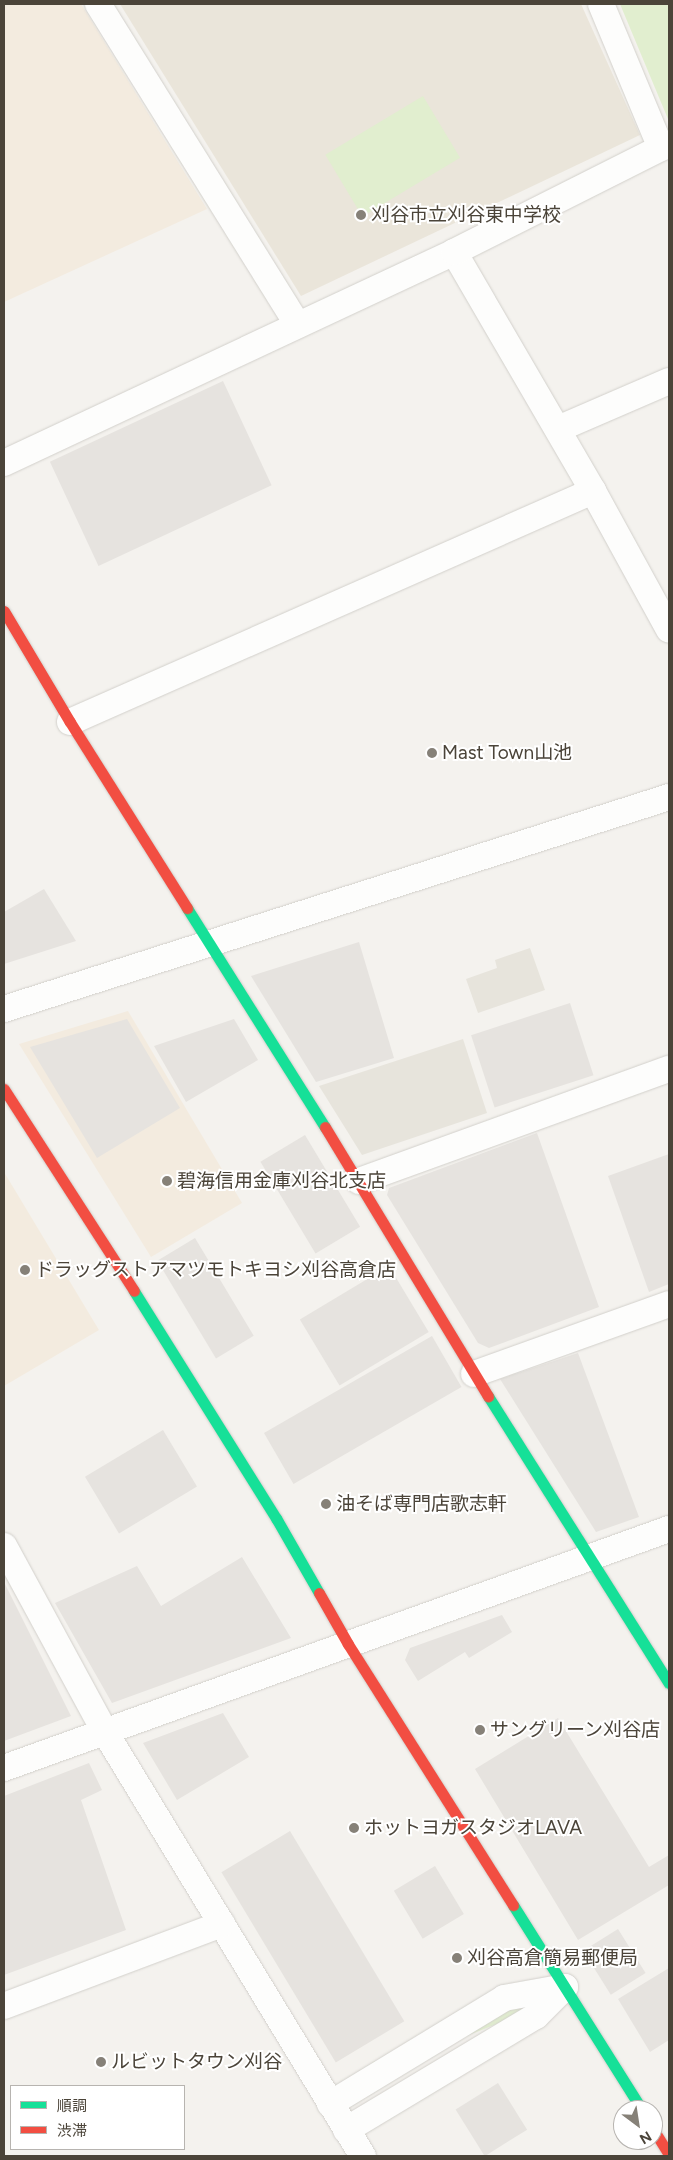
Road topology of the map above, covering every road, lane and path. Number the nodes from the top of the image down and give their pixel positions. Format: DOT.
graph roads {
  1 [pos="98,4"];
  2 [pos="601,4"];
  3 [pos="665,146"];
  4 [pos="454,252"];
  5 [pos="297,324"];
  6 [pos="669,381"];
  7 [pos="558,429"];
  8 [pos="4,463"];
  9 [pos="594,491"];
  10 [pos="663,604"];
  11 [pos="4,611"];
  12 [pos="669,630"];
  13 [pos="70,722"];
  14 [pos="669,797"];
  15 [pos="211,943"];
  16 [pos="4,1008"];
  17 [pos="669,1069"];
  18 [pos="4,1089"];
  19 [pos="359,1181"];
  20 [pos="669,1304"];
  21 [pos="474,1374"];
  22 [pos="669,1529"];
  23 [pos="4,1546"];
  24 [pos="590,1558"];
  25 [pos="348,1644"];
  26 [pos="669,1682"];
  27 [pos="105,1732"];
  28 [pos="4,1768"];
  29 [pos="222,1924"];
  30 [pos="565,1987"];
  31 [pos="4,2006"];
  32 [pos="636,2100"];
  33 [pos="330,2104"];
  34 [pos="346,2130"];
  35 [pos="363,2156"];
  1 -- 5 [label="street"];
  2 -- 3 [label="street"];
  3 -- 4 [label="street"];
  4 -- 5 [label="street"];
  4 -- 7 [label="street"];
  5 -- 8 [label="street"];
  6 -- 7 [label="street"];
  7 -- 9 [label="street"];
  9 -- 10 [label="street"];
  9 -- 13 [label="street"];
  10 -- 12 [label="street"];
  11 -- 13 [label="street"];
  13 -- 15 [label="street"];
  14 -- 15 [label="street"];
  15 -- 16 [label="street"];
  15 -- 19 [label="street"];
  17 -- 19 [label="street"];
  18 -- 25 [label="street"];
  19 -- 21 [label="street"];
  20 -- 21 [label="street"];
  21 -- 24 [label="street"];
  22 -- 24 [label="street"];
  23 -- 27 [label="street"];
  24 -- 25 [label="street"];
  24 -- 26 [label="street"];
  25 -- 27 [label="street"];
  25 -- 30 [label="street"];
  27 -- 28 [label="street"];
  27 -- 29 [label="street"];
  29 -- 31 [label="street"];
  29 -- 33 [label="street"];
  30 -- 32 [label="street"];
  30 -- 33 [label="street"];
  30 -- 34 [label="street"];
  33 -- 34 [label="street"];
  34 -- 35 [label="street"];
}
